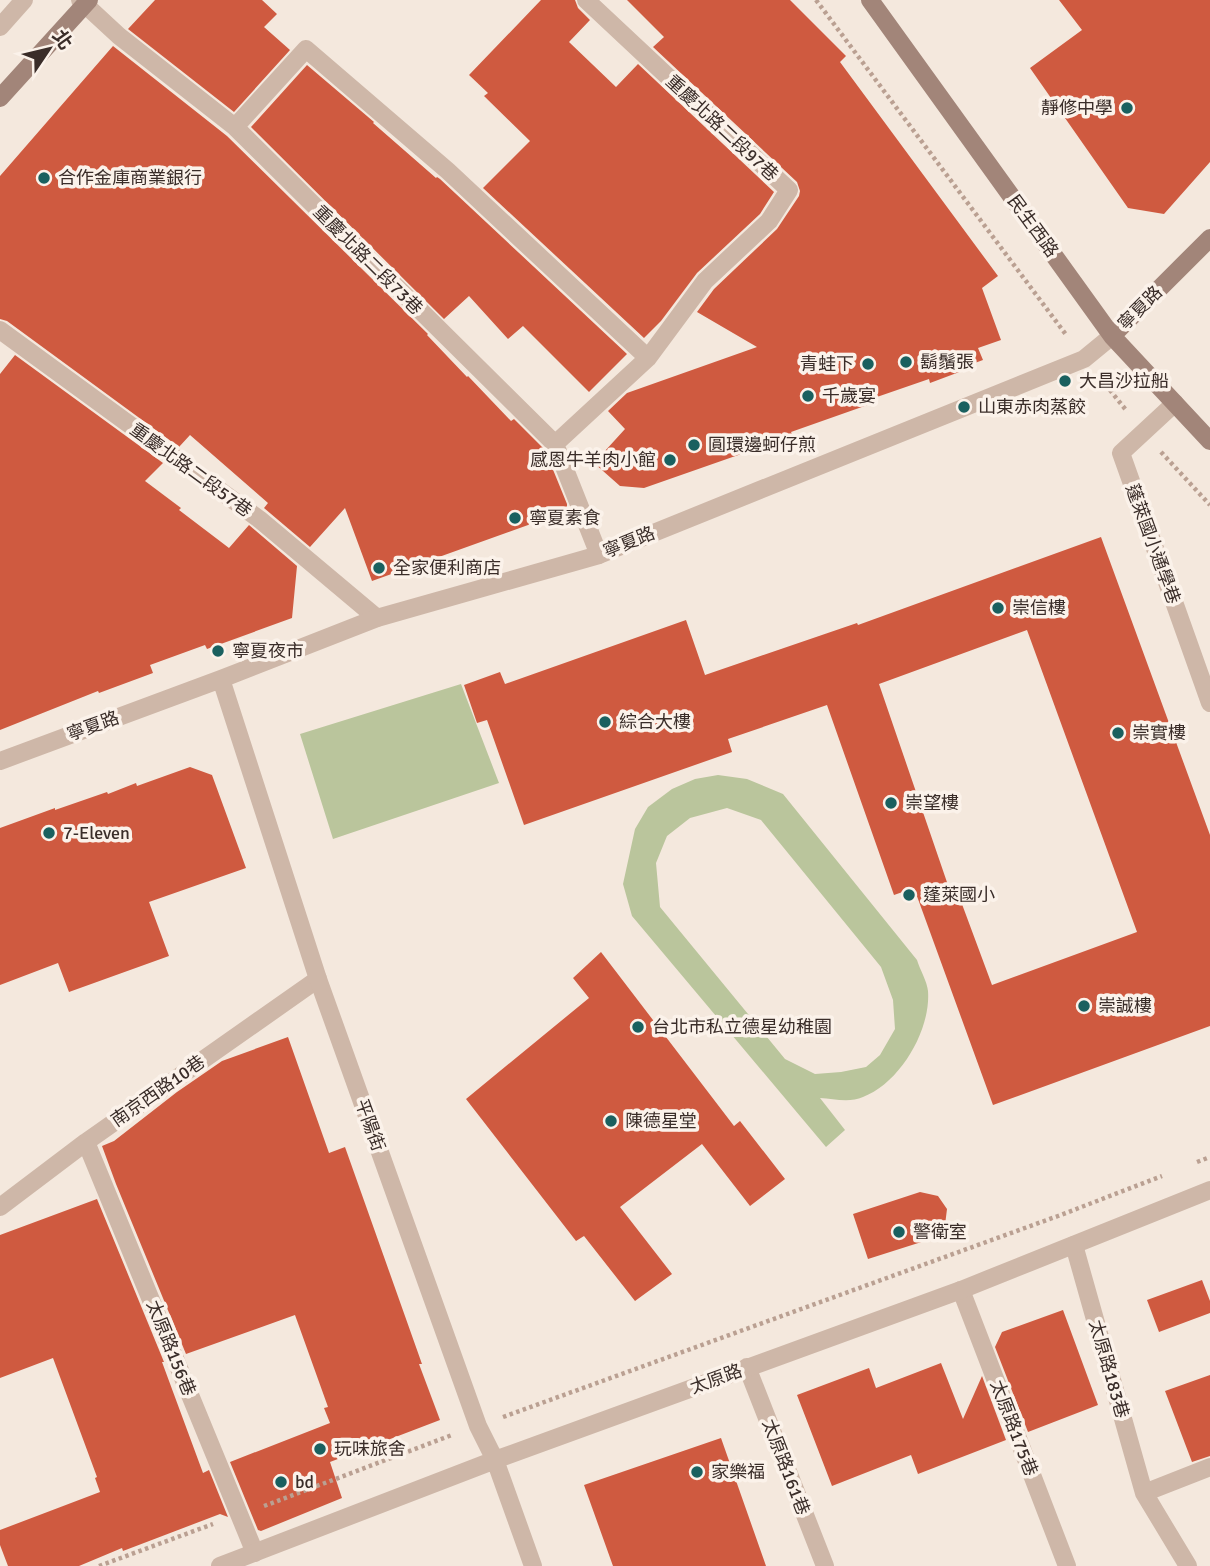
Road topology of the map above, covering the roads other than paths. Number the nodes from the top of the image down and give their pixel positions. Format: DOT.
graph roads {
  1 [pos="24,0"];
  2 [pos="586,0"];
  3 [pos="870,0"];
  4 [pos="85,1"];
  5 [pos="0,27"];
  6 [pos="0,98"];
  7 [pos="235,127"];
  8 [pos="1210,238"];
  9 [pos="0,330"];
  10 [pos="1112,336"];
  11 [pos="648,358"];
  12 [pos="1175,403"];
  13 [pos="1210,442"];
  14 [pos="555,444"];
  15 [pos="598,555"];
  16 [pos="377,618"];
  17 [pos="221,679"];
  18 [pos="1210,703"];
  19 [pos="0,761"];
  20 [pos="318,979"];
  21 [pos="86,1142"];
  22 [pos="1210,1190"];
  23 [pos="0,1208"];
  24 [pos="1074,1245"];
  25 [pos="961,1290"];
  26 [pos="747,1367"];
  27 [pos="495,1460"];
  28 [pos="1210,1467"];
  29 [pos="1144,1493"];
  30 [pos="256,1553"];
  31 [pos="220,1566"];
  32 [pos="533,1566"];
  33 [pos="825,1566"];
  34 [pos="1067,1566"];
  35 [pos="1188,1566"];
  1 -- 5 [label="street"];
  2 -- 11 [label="street, 重慶北路二段97巷"];
  3 -- 10 [label="street, 民生西路"];
  4 -- 6 [label="street"];
  4 -- 7 [label="street, 重慶北路二段73巷"];
  7 -- 11 [label="street"];
  7 -- 14 [label="street, 重慶北路二段73巷"];
  8 -- 10 [label="street, 寧夏路"];
  9 -- 16 [label="street, 重慶北路二段57巷"];
  10 -- 12 [label="street, 民生西路"];
  10 -- 15 [label="street, 寧夏路"];
  11 -- 14 [label="street, 重慶北路二段97巷"];
  12 -- 13 [label="street, 民生西路"];
  12 -- 18 [label="street, 蓬萊國小通學巷"];
  14 -- 15 [label="street, 重慶北路二段73巷"];
  15 -- 16 [label="street, 寧夏路"];
  16 -- 17 [label="street, 寧夏路"];
  17 -- 19 [label="street, 寧夏路"];
  17 -- 20 [label="street, 平陽街"];
  20 -- 21 [label="street, 南京西路10巷"];
  20 -- 27 [label="street, 平陽街"];
  21 -- 23 [label="street, 南京西路10巷"];
  21 -- 30 [label="street, 太原路156巷"];
  22 -- 24 [label="street, 太原路"];
  24 -- 25 [label="street, 太原路"];
  24 -- 29 [label="street, 太原路183巷"];
  25 -- 26 [label="street, 太原路"];
  25 -- 34 [label="street, 太原路175巷"];
  26 -- 27 [label="street, 太原路"];
  26 -- 33 [label="street, 太原路161巷"];
  27 -- 30 [label="street, 太原路"];
  27 -- 32 [label="street, 平陽街"];
  28 -- 29 [label="street"];
  29 -- 35 [label="street, 太原路183巷"];
  30 -- 31 [label="street, 太原路"];
}
